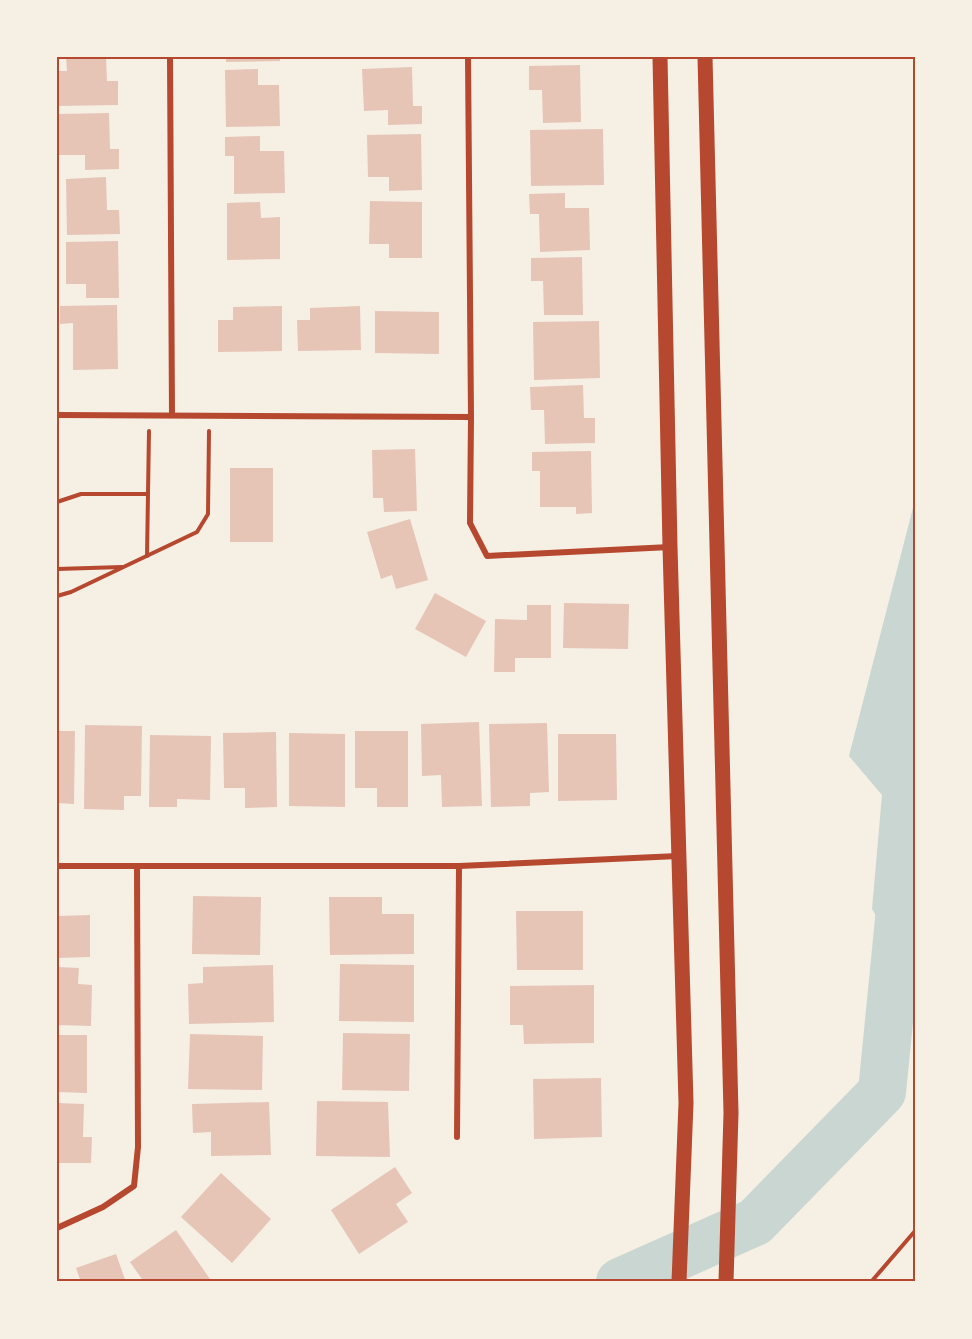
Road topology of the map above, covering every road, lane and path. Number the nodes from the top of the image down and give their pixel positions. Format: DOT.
graph roads {
  1 [pos="170,57"];
  2 [pos="468,57"];
  3 [pos="660,57"];
  4 [pos="705,57"];
  5 [pos="171,414"];
  6 [pos="57,415"];
  7 [pos="471,417"];
  8 [pos="149,431"];
  9 [pos="209,431"];
  10 [pos="148,494"];
  11 [pos="57,502"];
  12 [pos="57,521"];
  13 [pos="670,547"];
  14 [pos="147,556"];
  15 [pos="125,567"];
  16 [pos="57,569"];
  17 [pos="57,596"];
  18 [pos="678,856"];
  19 [pos="57,866"];
  20 [pos="136,866"];
  21 [pos="459,866"];
  22 [pos="457,1137"];
  23 [pos="57,1228"];
  24 [pos="915,1231"];
  25 [pos="679,1282"];
  26 [pos="726,1282"];
  27 [pos="871,1282"];
  1 -- 5 [label="street"];
  2 -- 7 [label="street"];
  3 -- 13 [label="main road"];
  4 -- 26 [label="main road"];
  5 -- 6 [label="street"];
  5 -- 7 [label="street"];
  7 -- 13 [label="street"];
  8 -- 10 [label="path"];
  9 -- 14 [label="path"];
  10 -- 11 [label="path"];
  10 -- 14 [label="path"];
  11 -- 12 [label="path"];
  13 -- 18 [label="main road"];
  14 -- 15 [label="path"];
  15 -- 16 [label="path"];
  15 -- 17 [label="path"];
  18 -- 21 [label="street"];
  18 -- 25 [label="main road"];
  19 -- 20 [label="street"];
  20 -- 21 [label="street"];
  20 -- 23 [label="street"];
  21 -- 22 [label="street"];
  24 -- 27 [label="path"];
}
